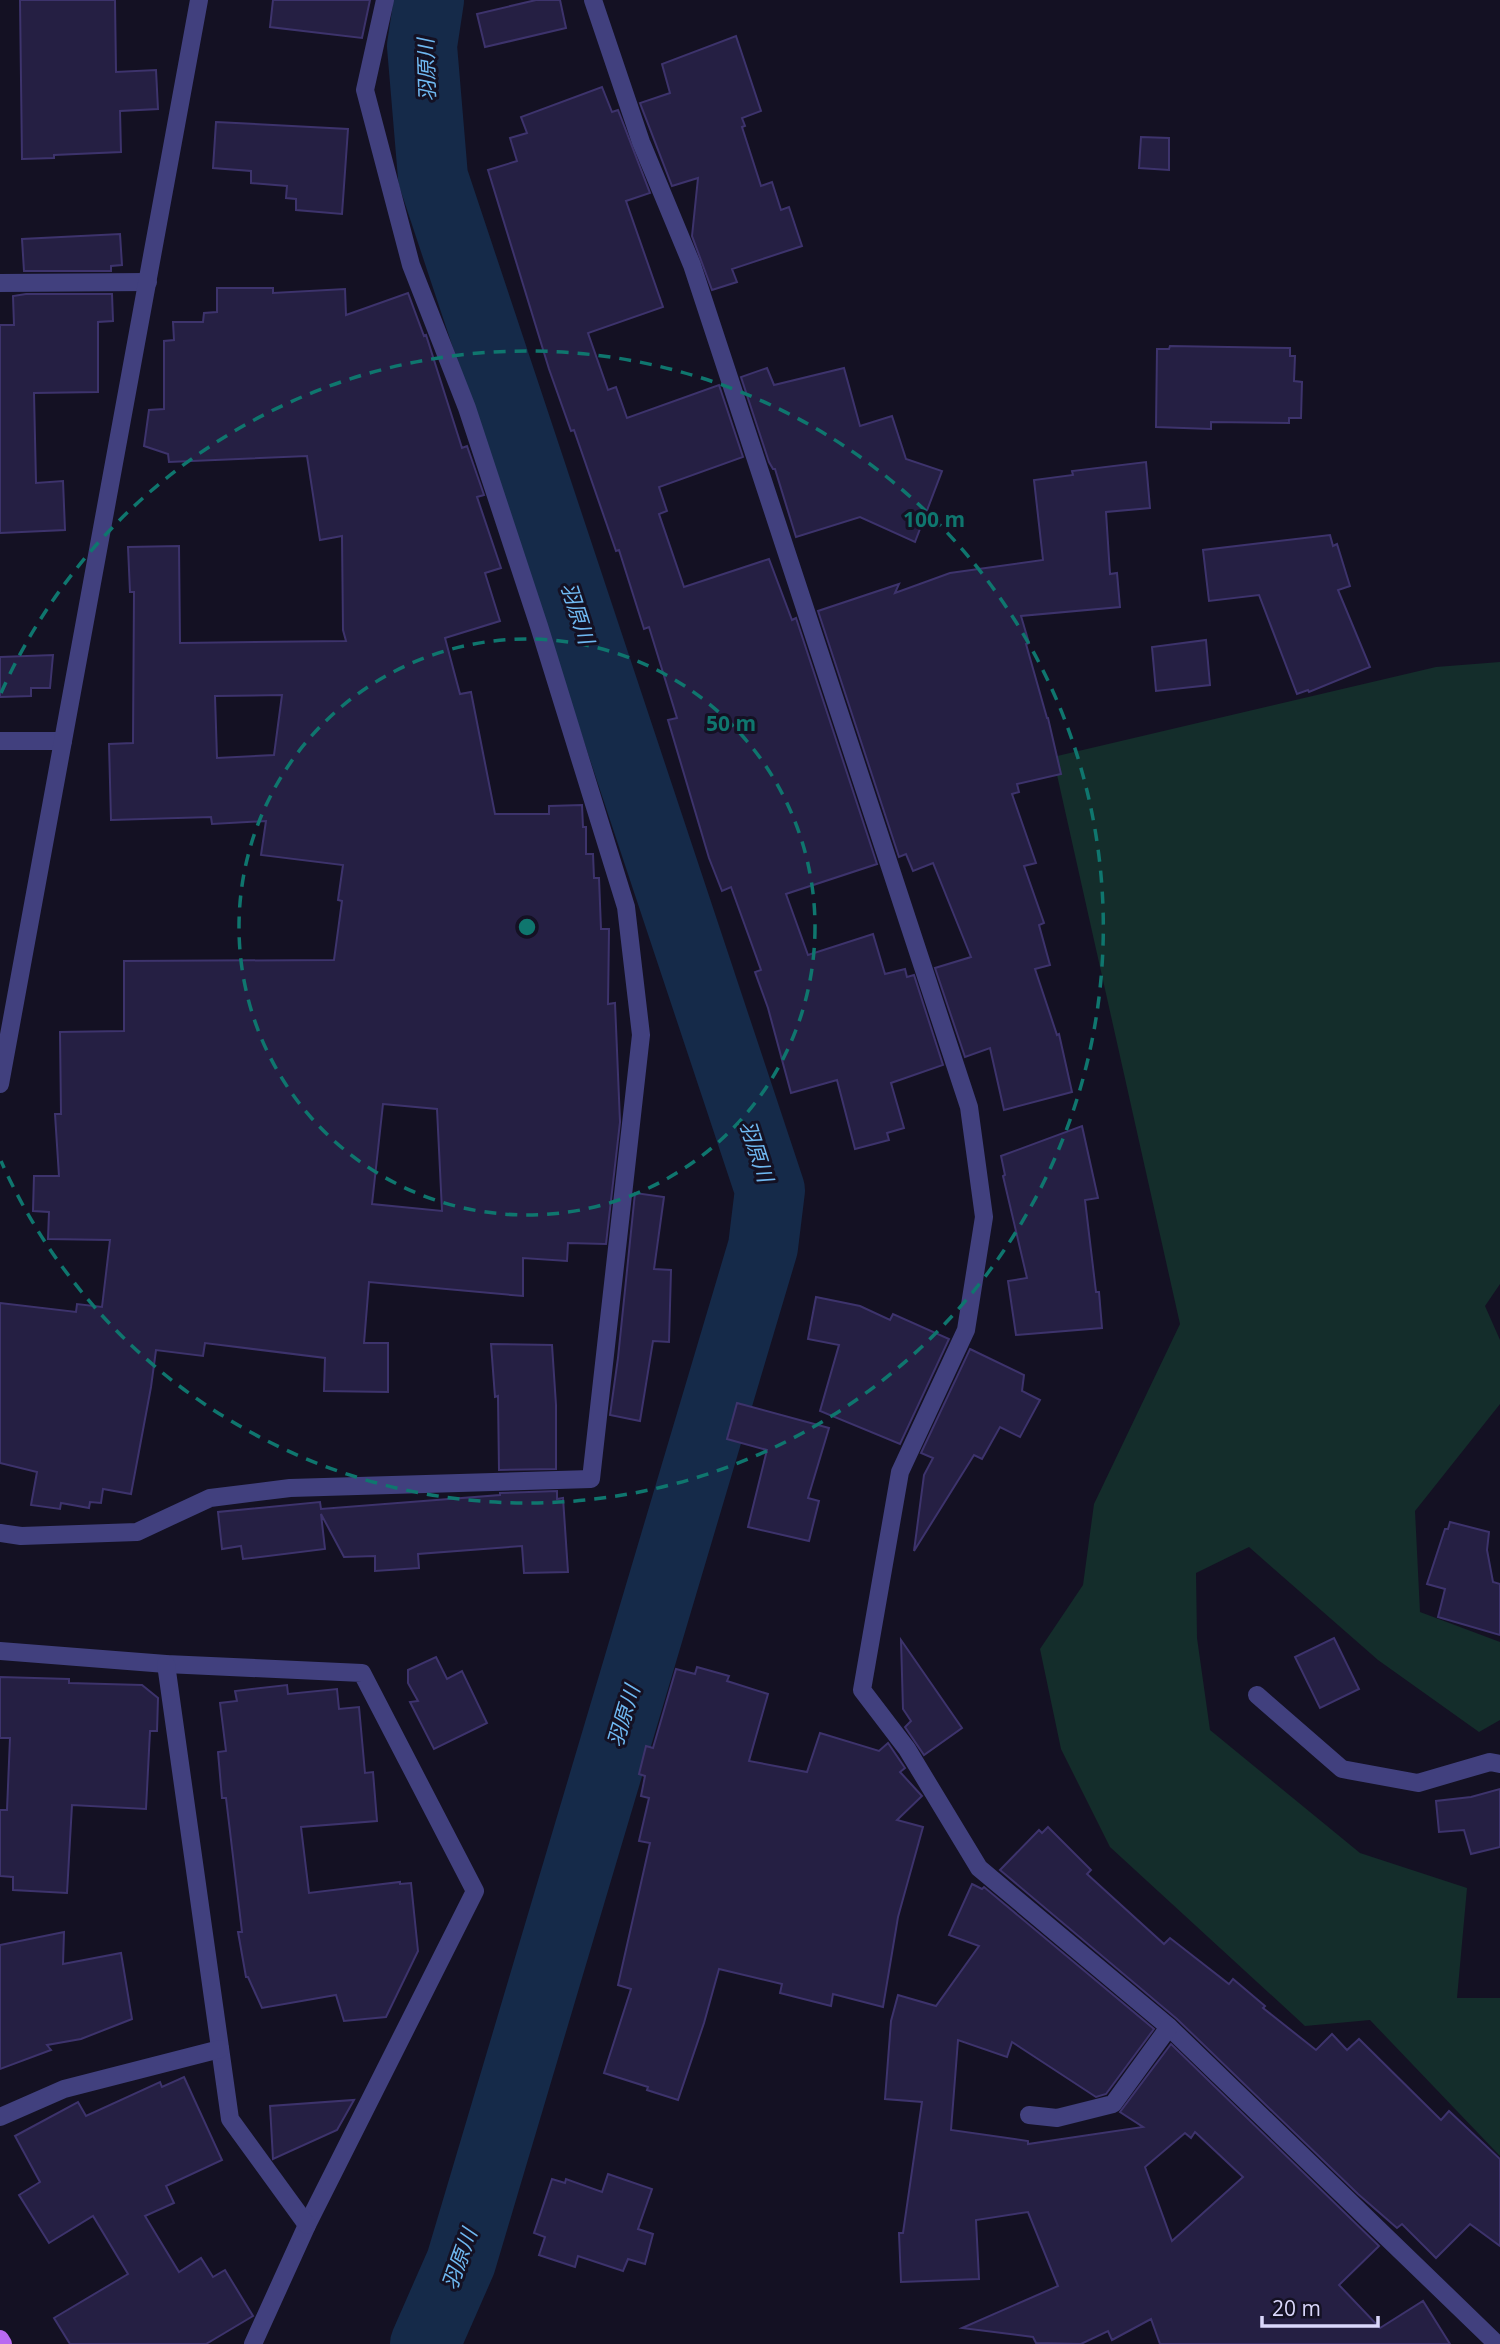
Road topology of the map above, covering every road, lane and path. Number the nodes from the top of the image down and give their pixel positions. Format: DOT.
graph roads {
  1 [pos="200,0"];
  2 [pos="385,0"];
  3 [pos="593,0"];
  4 [pos="148,282"];
  5 [pos="0,283"];
  6 [pos="0,741"];
  7 [pos="63,741"];
  8 [pos="0,1084"];
  9 [pos="0,1533"];
  10 [pos="0,1651"];
  11 [pos="166,1664"];
  12 [pos="1257,1695"];
  13 [pos="1497,1757"];
  14 [pos="1169,2028"];
  15 [pos="220,2049"];
  16 [pos="1029,2115"];
  17 [pos="0,2117"];
  18 [pos="307,2225"];
  19 [pos="0,2339"];
  20 [pos="3,2344"];
  21 [pos="253,2344"];
  22 [pos="1497,2344"];
  1 -- 4 [label="street"];
  2 -- 9 [label="street"];
  3 -- 14 [label="street"];
  4 -- 5 [label="street"];
  4 -- 7 [label="street"];
  6 -- 7 [label="street"];
  7 -- 8 [label="street"];
  10 -- 11 [label="street"];
  11 -- 15 [label="street"];
  11 -- 18 [label="street"];
  12 -- 13 [label="street"];
  14 -- 16 [label="street"];
  14 -- 22 [label="street"];
  15 -- 17 [label="street"];
  15 -- 18 [label="street"];
  18 -- 21 [label="street"];
  19 -- 20 [label="main road"];
}
